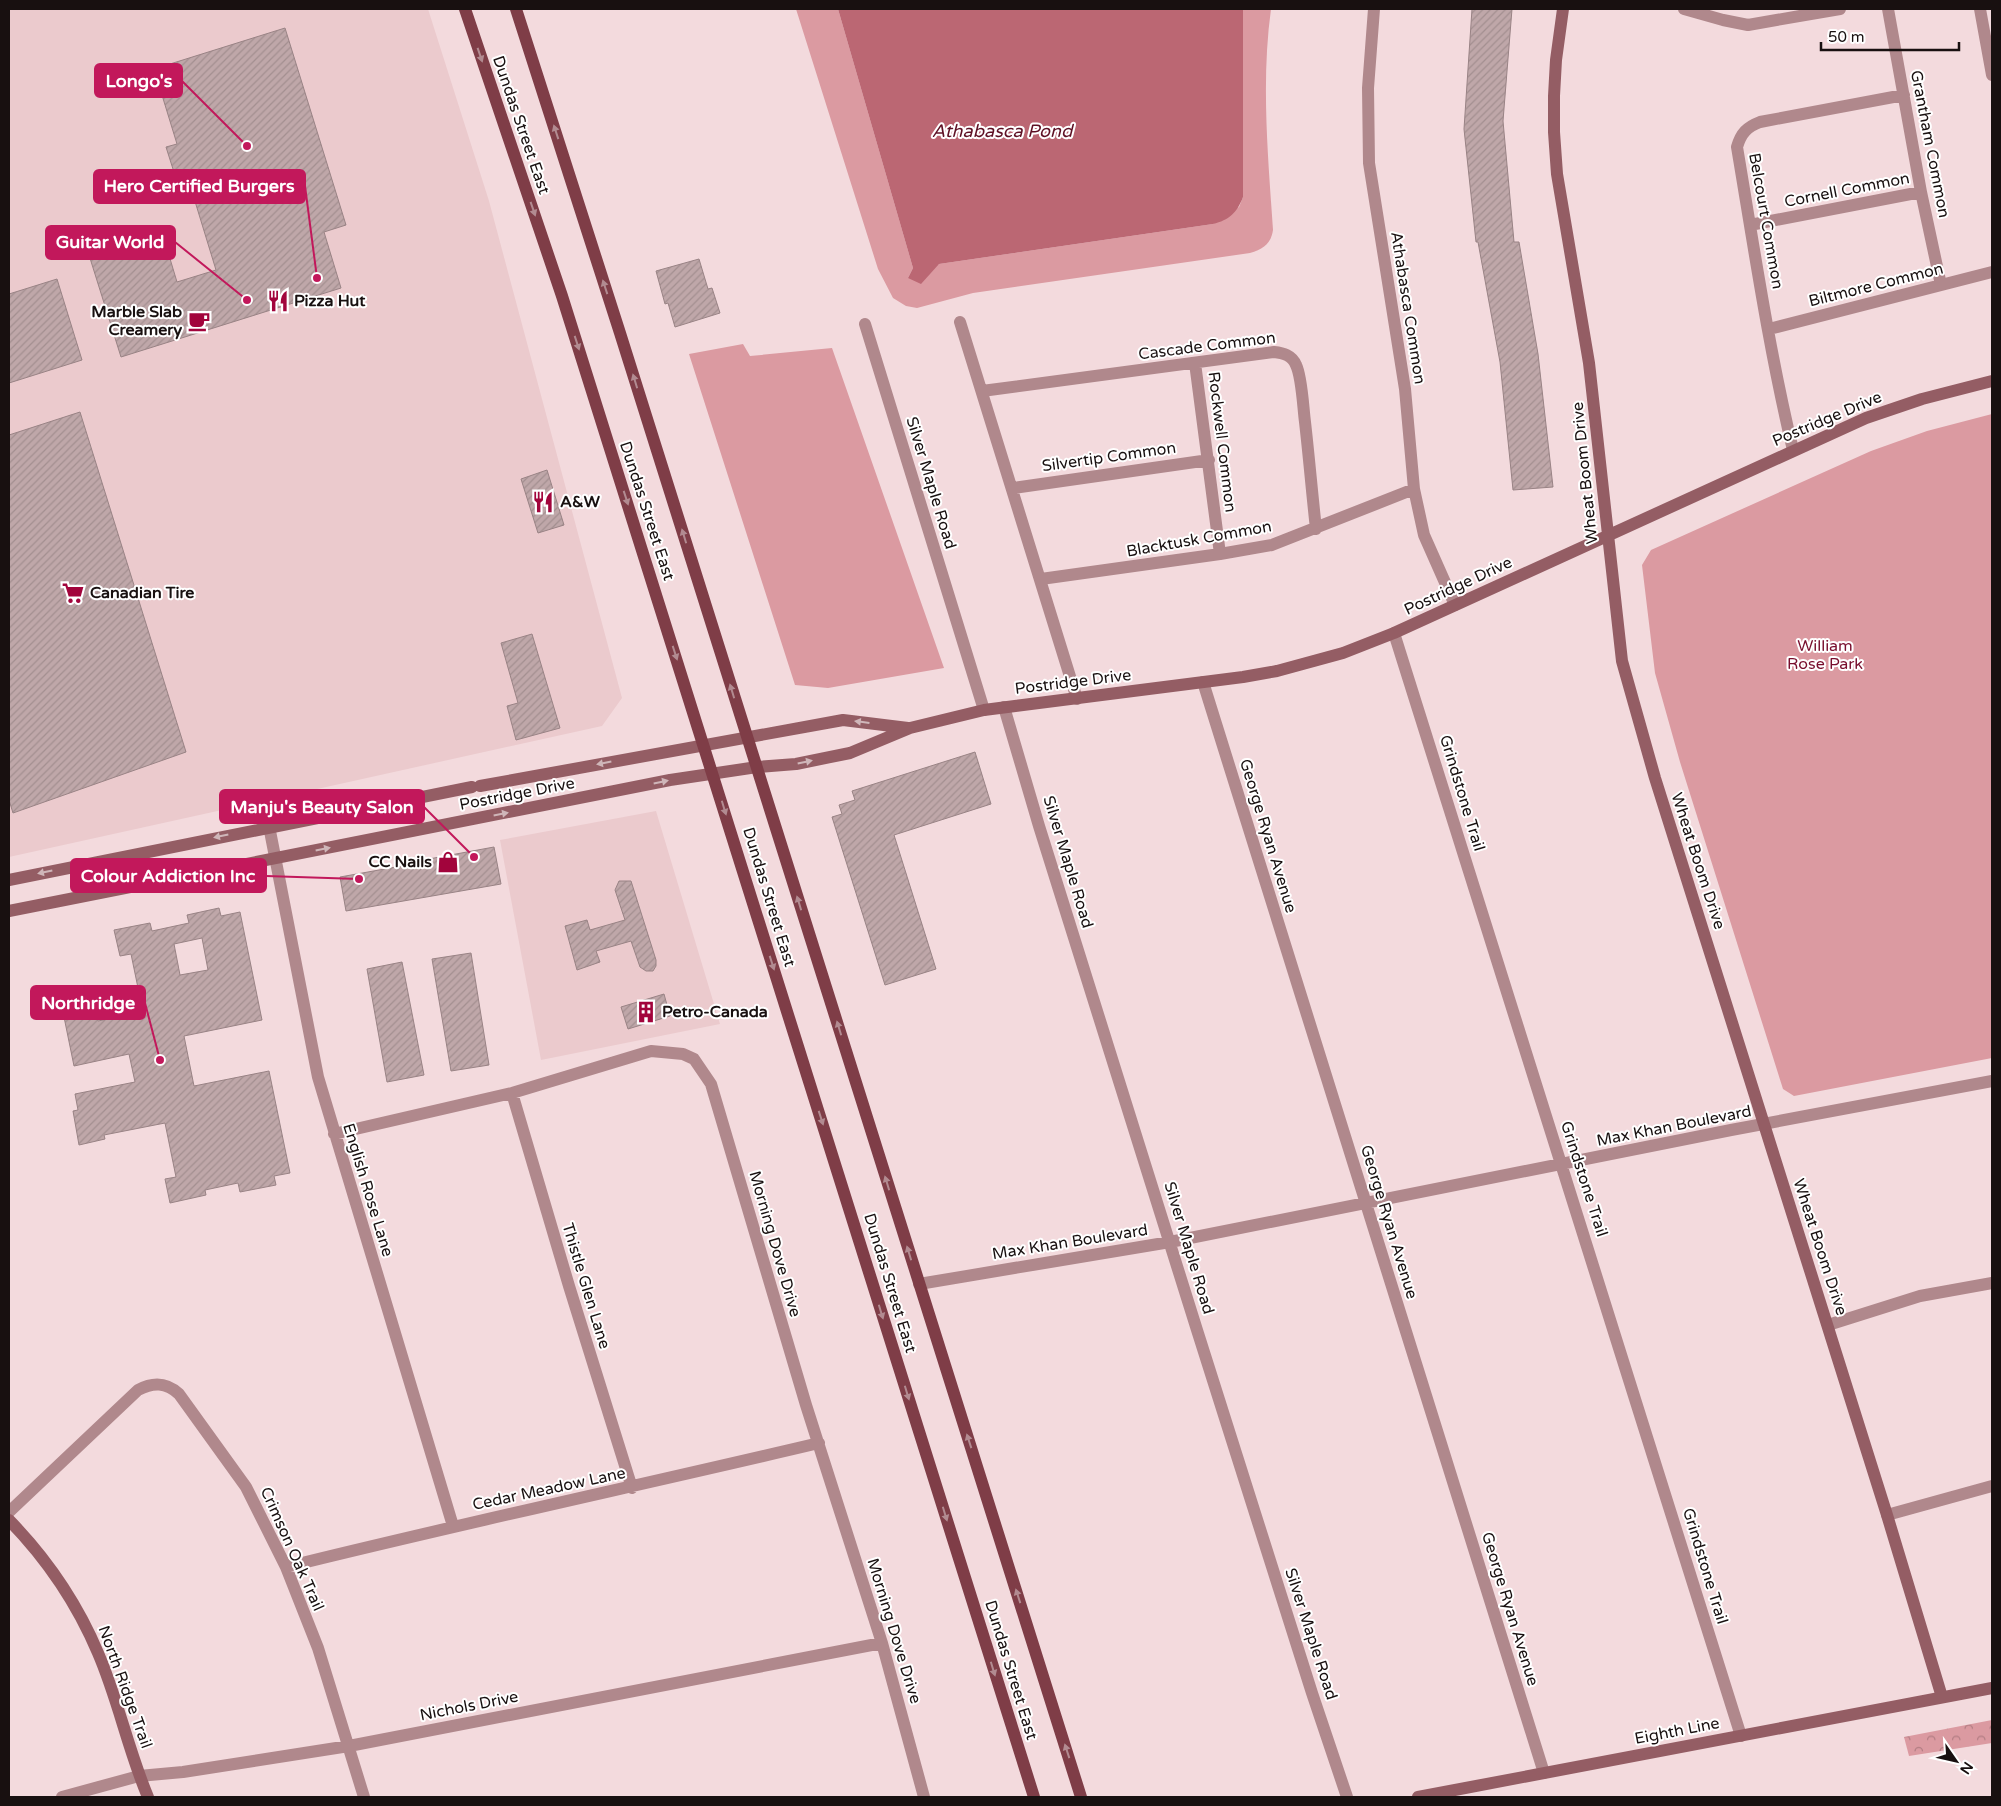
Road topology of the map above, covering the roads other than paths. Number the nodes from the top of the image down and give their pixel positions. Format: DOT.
graph roads {
  1 [pos="465,9"];
  2 [pos="516,9"];
  3 [pos="1374,9"];
  4 [pos="1563,9"];
  5 [pos="1684,9"];
  6 [pos="1840,9"];
  7 [pos="1888,9"];
  8 [pos="1980,9"];
  9 [pos="1992,74"];
  10 [pos="1904,95"];
  11 [pos="1921,192"];
  12 [pos="1750,225"];
  13 [pos="1992,272"];
  14 [pos="1941,285"];
  15 [pos="960,322"];
  16 [pos="865,324"];
  17 [pos="1769,329"];
  18 [pos="1195,363"];
  19 [pos="1992,381"];
  20 [pos="982,391"];
  21 [pos="1793,450"];
  22 [pos="1209,460"];
  23 [pos="1013,488"];
  24 [pos="1414,489"];
  25 [pos="1316,529"];
  26 [pos="1608,535"];
  27 [pos="1220,554"];
  28 [pos="1041,579"];
  29 [pos="1455,605"];
  30 [pos="1394,633"];
  31 [pos="1203,682"];
  32 [pos="1077,699"];
  33 [pos="1004,707"];
  34 [pos="984,710"];
  35 [pos="910,728"];
  36 [pos="747,737"];
  37 [pos="704,745"];
  38 [pos="756,767"];
  39 [pos="713,774"];
  40 [pos="269,826"];
  41 [pos="275,858"];
  42 [pos="9,880"];
  43 [pos="9,910"];
  44 [pos="1992,1081"];
  45 [pos="512,1093"];
  46 [pos="1764,1125"];
  47 [pos="334,1134"];
  48 [pos="1562,1165"];
  49 [pos="1367,1204"];
  50 [pos="1170,1242"];
  51 [pos="1992,1283"];
  52 [pos="919,1284"];
  53 [pos="1828,1325"];
  54 [pos="819,1444"];
  55 [pos="1992,1486"];
  56 [pos="632,1488"];
  57 [pos="9,1512"];
  58 [pos="1887,1515"];
  59 [pos="9,1520"];
  60 [pos="452,1526"];
  61 [pos="286,1567"];
  62 [pos="882,1643"];
  63 [pos="1992,1688"];
  64 [pos="1942,1697"];
  65 [pos="1741,1736"];
  66 [pos="349,1746"];
  67 [pos="1544,1773"];
  68 [pos="139,1776"];
  69 [pos="62,1797"];
  70 [pos="148,1797"];
  71 [pos="364,1797"];
  72 [pos="924,1797"];
  73 [pos="1034,1797"];
  74 [pos="1082,1797"];
  75 [pos="1347,1797"];
  76 [pos="1418,1797"];
  1 -- 37 [label="main road, Dundas Street East, one-way"];
  36 -- 2 [label="main road, Dundas Street East, one-way"];
  3 -- 24 [label="street, Athabasca Common"];
  4 -- 26 [label="street, Wheat Boom Drive"];
  5 -- 6 [label="street"];
  7 -- 10 [label="street, Grantham Common"];
  8 -- 9 [label="street"];
  10 -- 11 [label="street, Grantham Common"];
  10 -- 12 [label="street, Belcourt Common"];
  11 -- 12 [label="street, Cornell Common"];
  11 -- 14 [label="street, Grantham Common"];
  12 -- 17 [label="street, Belcourt Common"];
  13 -- 14 [label="street, Biltmore Common"];
  14 -- 17 [label="street, Biltmore Common"];
  15 -- 20 [label="street"];
  16 -- 34 [label="street, Silver Maple Road"];
  17 -- 21 [label="street, Belcourt Common"];
  18 -- 20 [label="street, Cascade Common"];
  18 -- 22 [label="street, Rockwell Common"];
  18 -- 25 [label="street, Cascade Common"];
  19 -- 21 [label="street, Postridge Drive"];
  20 -- 23 [label="street"];
  21 -- 26 [label="street, Postridge Drive"];
  22 -- 23 [label="street, Silvertip Common"];
  22 -- 27 [label="street, Rockwell Common"];
  23 -- 28 [label="street"];
  24 -- 25 [label="street, Blacktusk Common"];
  24 -- 29 [label="street, Athabasca Common"];
  25 -- 27 [label="street, Blacktusk Common"];
  26 -- 29 [label="street, Postridge Drive"];
  26 -- 46 [label="street, Wheat Boom Drive"];
  27 -- 28 [label="street, Blacktusk Common"];
  28 -- 32 [label="street"];
  29 -- 30 [label="street, Postridge Drive"];
  30 -- 31 [label="street, Postridge Drive"];
  30 -- 48 [label="street, Grindstone Trail"];
  31 -- 32 [label="street, Postridge Drive"];
  31 -- 49 [label="street, George Ryan Avenue"];
  32 -- 33 [label="street, Postridge Drive"];
  33 -- 34 [label="street, Postridge Drive"];
  33 -- 50 [label="street, Silver Maple Road"];
  34 -- 35 [label="street, Postridge Drive"];
  35 -- 36 [label="street, Postridge Drive, one-way"];
  38 -- 35 [label="street, Postridge Drive, one-way"];
  36 -- 37 [label="street, Postridge Drive"];
  36 -- 38 [label="main road, Dundas Street East"];
  37 -- 39 [label="main road, Dundas Street East"];
  37 -- 40 [label="street, Postridge Drive, one-way"];
  38 -- 39 [label="street, Postridge Drive"];
  52 -- 38 [label="main road, Dundas Street East, one-way"];
  41 -- 39 [label="street, Postridge Drive, one-way"];
  39 -- 73 [label="main road, Dundas Street East, one-way"];
  40 -- 41 [label="street, English Rose Lane"];
  40 -- 42 [label="street, Postridge Drive, one-way"];
  41 -- 43 [label="street, Postridge Drive"];
  41 -- 47 [label="street, English Rose Lane"];
  44 -- 46 [label="street, Max Khan Boulevard"];
  45 -- 47 [label="street, Morning Dove Drive"];
  45 -- 54 [label="street, Morning Dove Drive"];
  45 -- 56 [label="street, Thistle Glen Lane"];
  46 -- 48 [label="street, Max Khan Boulevard"];
  46 -- 53 [label="street, Wheat Boom Drive"];
  47 -- 60 [label="street, English Rose Lane"];
  48 -- 49 [label="street, Max Khan Boulevard"];
  48 -- 65 [label="street, Grindstone Trail"];
  49 -- 50 [label="street, Max Khan Boulevard"];
  49 -- 67 [label="street, George Ryan Avenue"];
  50 -- 52 [label="street, Max Khan Boulevard"];
  50 -- 75 [label="street, Silver Maple Road"];
  51 -- 53 [label="street"];
  74 -- 52 [label="main road, Dundas Street East, one-way"];
  53 -- 58 [label="street, Wheat Boom Drive"];
  54 -- 56 [label="street, Cedar Meadow Lane"];
  54 -- 62 [label="street, Morning Dove Drive"];
  55 -- 58 [label="street"];
  56 -- 60 [label="street, Cedar Meadow Lane"];
  57 -- 61 [label="street, Crimson Oak Trail"];
  58 -- 64 [label="street, Wheat Boom Drive"];
  59 -- 68 [label="street, North Ridge Trail"];
  60 -- 61 [label="street, Cedar Meadow Lane"];
  61 -- 66 [label="street, Crimson Oak Trail"];
  62 -- 66 [label="street, Nichols Drive"];
  62 -- 72 [label="street, Morning Dove Drive"];
  63 -- 64 [label="street, Eighth Line"];
  64 -- 65 [label="street, Eighth Line"];
  65 -- 67 [label="street, Eighth Line"];
  66 -- 68 [label="street, Nichols Drive"];
  66 -- 71 [label="street"];
  67 -- 76 [label="street, Eighth Line"];
  68 -- 69 [label="street, Nichols Drive"];
  68 -- 70 [label="street, North Ridge Trail"];
}
